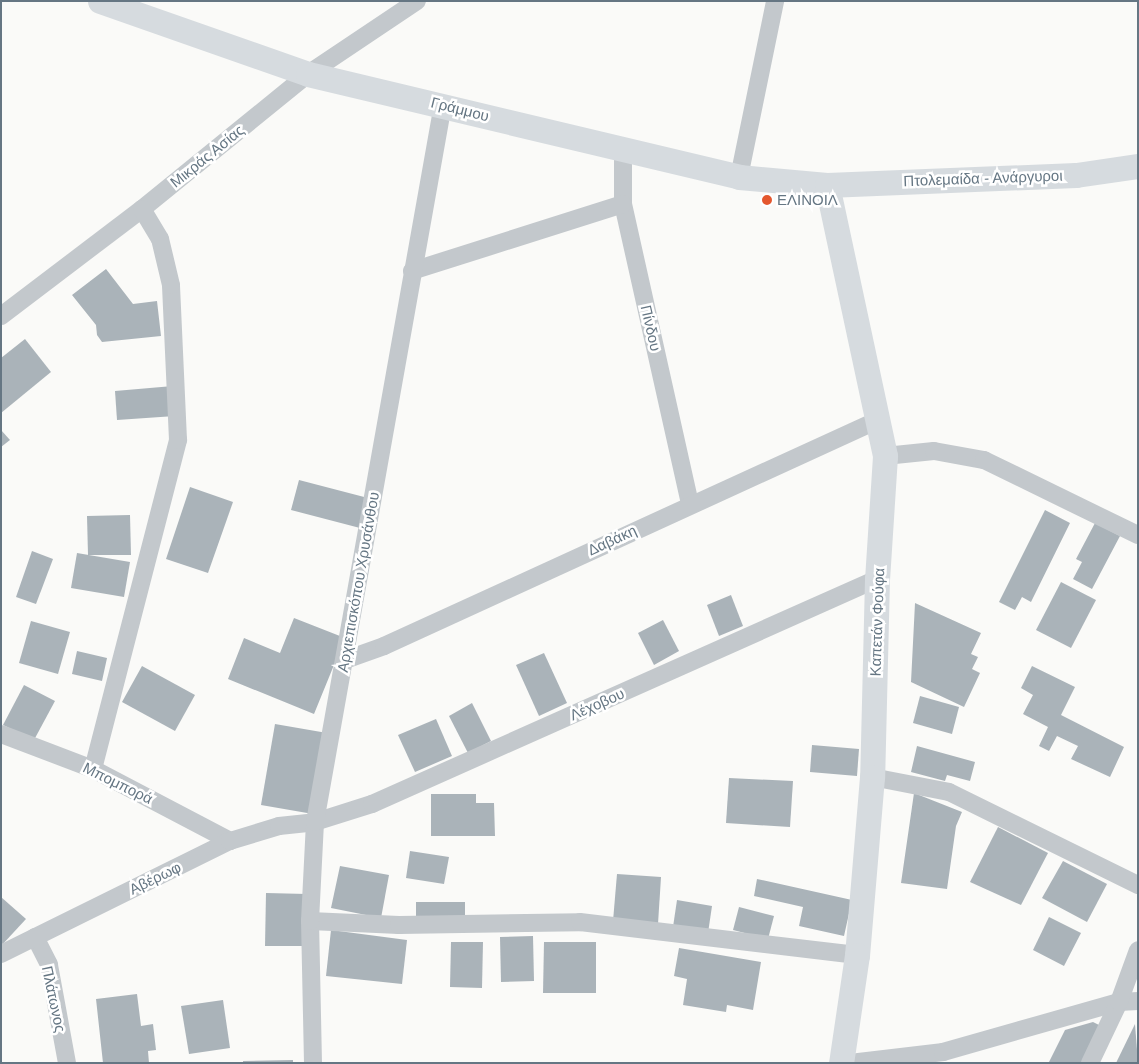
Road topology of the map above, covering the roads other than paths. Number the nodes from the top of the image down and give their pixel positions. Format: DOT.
graph roads {
  1 [pos="100,1"];
  2 [pos="417,1"];
  3 [pos="775,1"];
  4 [pos="308,74"];
  5 [pos="442,104"];
  6 [pos="623,150"];
  7 [pos="1138,166"];
  8 [pos="739,177"];
  9 [pos="827,185"];
  10 [pos="623,204"];
  11 [pos="142,210"];
  12 [pos="412,271"];
  13 [pos="1,316"];
  14 [pos="878,420"];
  15 [pos="885,456"];
  16 [pos="690,504"];
  17 [pos="1138,535"];
  18 [pos="877,579"];
  19 [pos="345,660"];
  20 [pos="1,734"];
  21 [pos="93,769"];
  22 [pos="872,777"];
  23 [pos="315,822"];
  24 [pos="230,840"];
  25 [pos="1138,885"];
  26 [pos="310,921"];
  27 [pos="35,937"];
  28 [pos="1138,950"];
  29 [pos="1,954"];
  30 [pos="857,954"];
  31 [pos="1138,1001"];
  32 [pos="1119,1002"];
  33 [pos="67,1063"];
  34 [pos="313,1063"];
  35 [pos="841,1063"];
  36 [pos="850,1063"];
  37 [pos="1090,1063"];
  1 -- 4 [label="street, Γράμμου"];
  2 -- 4 [label="street, Μικράς Ασίας"];
  3 -- 8 [label="street"];
  4 -- 5 [label="street, Γράμμου"];
  4 -- 11 [label="street, Μικράς Ασίας"];
  5 -- 6 [label="street, Γράμμου"];
  5 -- 12 [label="street, Αρχιεπισκόπου Χρυσάνθου"];
  6 -- 8 [label="street, Γράμμου"];
  6 -- 10 [label="street, Πίνδου"];
  7 -- 9 [label="street, Πτολεμαίδα - Ανάργυροι"];
  8 -- 9 [label="street, Γράμμου"];
  9 -- 14 [label="street, Καπετάν Φούφα"];
  10 -- 12 [label="street"];
  10 -- 16 [label="street, Πίνδου"];
  11 -- 13 [label="street, Μικράς Ασίας"];
  11 -- 21 [label="street"];
  12 -- 19 [label="street, Αρχιεπισκόπου Χρυσάνθου"];
  14 -- 15 [label="street, Καπετάν Φούφα"];
  14 -- 16 [label="street, Δαβάκη"];
  15 -- 17 [label="street"];
  15 -- 18 [label="street, Καπετάν Φούφα"];
  16 -- 19 [label="street, Δαβάκη"];
  18 -- 22 [label="street, Καπετάν Φούφα"];
  18 -- 23 [label="street, Λέχοβου"];
  19 -- 23 [label="street, Αρχιεπισκόπου Χρυσάνθου"];
  20 -- 21 [label="street, Μπομπορά"];
  21 -- 24 [label="street, Μπομπορά"];
  22 -- 25 [label="street"];
  22 -- 30 [label="street, Καπετάν Φούφα"];
  23 -- 24 [label="street, Αβέρωφ"];
  23 -- 26 [label="street, Αρχιεπισκόπου Χρυσάνθου"];
  24 -- 27 [label="street, Αβέρωφ"];
  26 -- 30 [label="street"];
  26 -- 34 [label="street, Αρχιεπισκόπου Χρυσάνθου"];
  27 -- 29 [label="street, Αβέρωφ"];
  27 -- 33 [label="street, Πλάτωνος"];
  28 -- 32 [label="street"];
  30 -- 35 [label="street, Καπετάν Φούφα"];
  31 -- 32 [label="street"];
  32 -- 36 [label="street"];
  32 -- 37 [label="street"];
}
